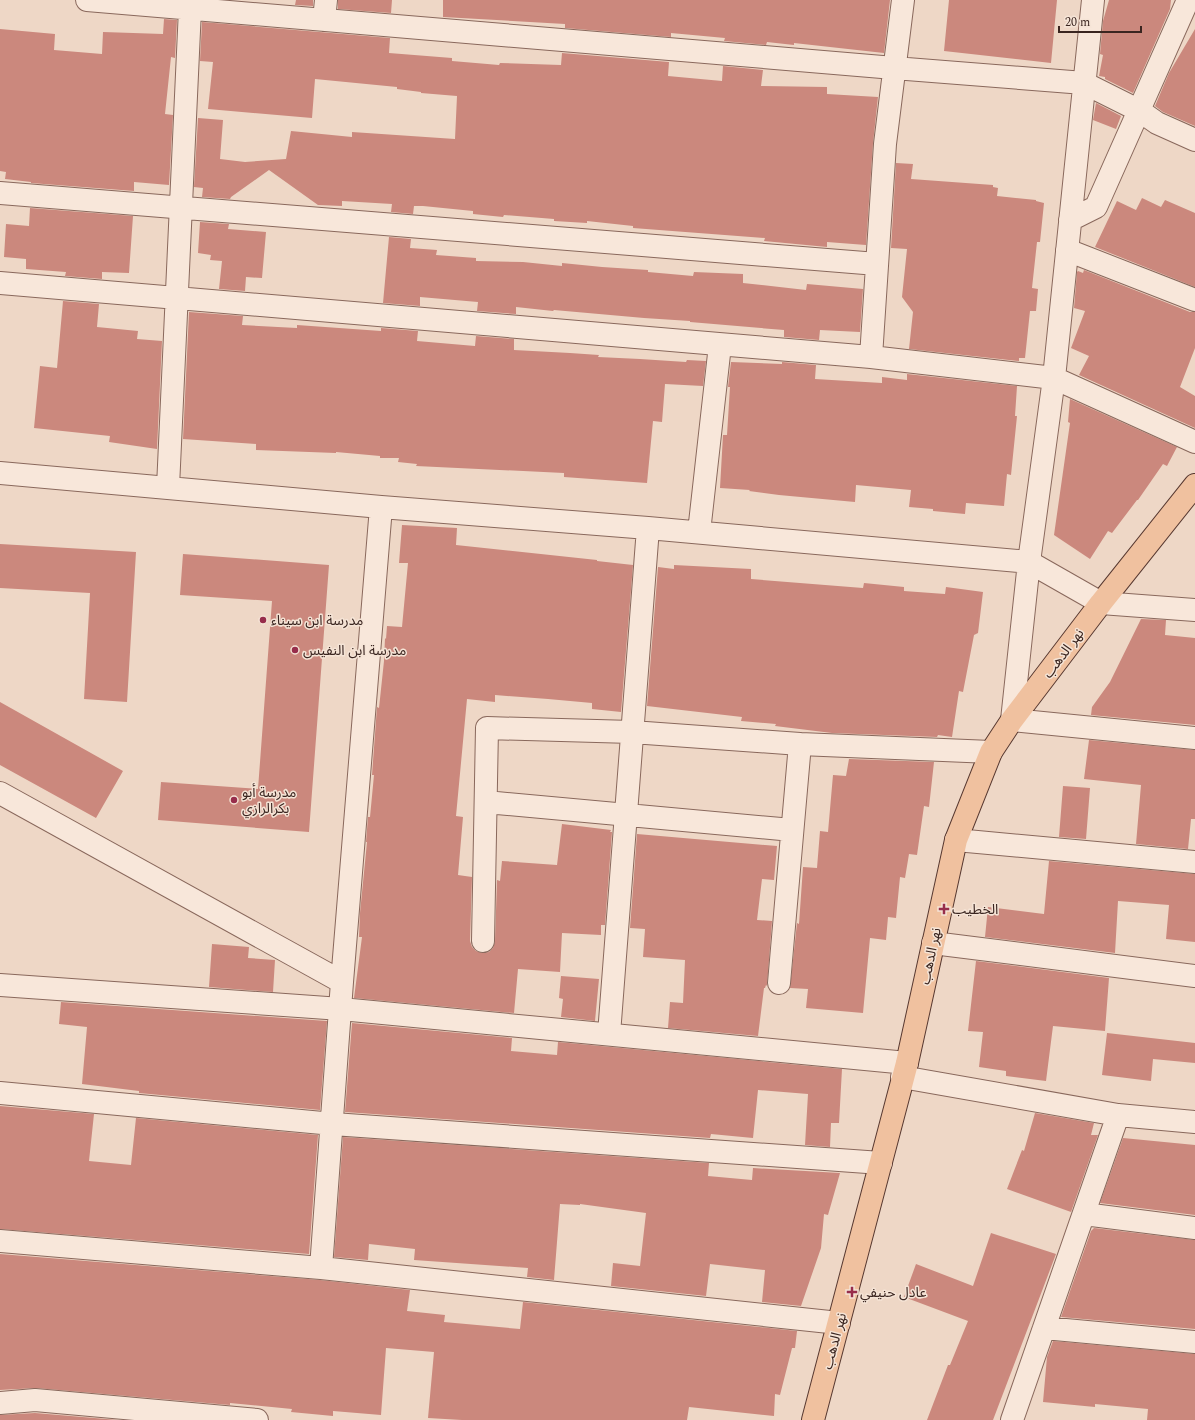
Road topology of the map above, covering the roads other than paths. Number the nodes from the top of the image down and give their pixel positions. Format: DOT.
graph roads {
  1 [pos="87,0"];
  2 [pos="903,0"];
  3 [pos="1093,0"];
  4 [pos="1188,0"];
  5 [pos="190,9"];
  6 [pos="325,10"];
  7 [pos="894,68"];
  8 [pos="1084,83"];
  9 [pos="1140,110"];
  10 [pos="1195,140"];
  11 [pos="0,193"];
  12 [pos="181,208"];
  13 [pos="1070,220"];
  14 [pos="1067,250"];
  15 [pos="877,264"];
  16 [pos="0,283"];
  17 [pos="177,298"];
  18 [pos="1195,300"];
  19 [pos="720,345"];
  20 [pos="871,357"];
  21 [pos="1054,378"];
  22 [pos="1195,442"];
  23 [pos="0,473"];
  24 [pos="168,487"];
  25 [pos="1194,489"];
  26 [pos="382,507"];
  27 [pos="648,528"];
  28 [pos="699,532"];
  29 [pos="1029,562"];
  30 [pos="1101,603"];
  31 [pos="1195,610"];
  32 [pos="1012,720"];
  33 [pos="632,732"];
  34 [pos="1195,738"];
  35 [pos="800,744"];
  36 [pos="991,752"];
  37 [pos="0,793"];
  38 [pos="486,802"];
  39 [pos="626,815"];
  40 [pos="792,830"];
  41 [pos="956,840"];
  42 [pos="1195,862"];
  43 [pos="483,941"];
  44 [pos="933,943"];
  45 [pos="1195,976"];
  46 [pos="342,982"];
  47 [pos="779,983"];
  48 [pos="0,986"];
  49 [pos="340,1009"];
  50 [pos="609,1034"];
  51 [pos="904,1070"];
  52 [pos="0,1093"];
  53 [pos="1118,1115"];
  54 [pos="1195,1122"];
  55 [pos="333,1124"];
  56 [pos="881,1163"];
  57 [pos="1084,1214"];
  58 [pos="1195,1228"];
  59 [pos="0,1241"];
  60 [pos="322,1268"];
  61 [pos="838,1323"];
  62 [pos="1044,1328"];
  63 [pos="1195,1342"];
  64 [pos="0,1403"];
  65 [pos="257,1420"];
  66 [pos="814,1420"];
  67 [pos="1012,1420"];
  1 -- 5 [label="street"];
  2 -- 7 [label="street"];
  3 -- 8 [label="street"];
  4 -- 9 [label="street"];
  5 -- 6 [label="street"];
  5 -- 12 [label="street"];
  6 -- 7 [label="street"];
  7 -- 8 [label="street"];
  7 -- 15 [label="street"];
  8 -- 9 [label="street"];
  8 -- 13 [label="street"];
  9 -- 10 [label="street"];
  9 -- 13 [label="street"];
  11 -- 12 [label="street"];
  12 -- 15 [label="street"];
  12 -- 17 [label="street"];
  13 -- 14 [label="street"];
  14 -- 18 [label="street"];
  14 -- 21 [label="street"];
  15 -- 20 [label="street"];
  16 -- 17 [label="street"];
  17 -- 19 [label="street"];
  17 -- 24 [label="street"];
  19 -- 20 [label="street"];
  19 -- 28 [label="street"];
  20 -- 21 [label="street"];
  21 -- 22 [label="street"];
  21 -- 29 [label="street"];
  23 -- 24 [label="street"];
  24 -- 26 [label="street"];
  25 -- 30 [label="main road, نهر الدهب"];
  26 -- 27 [label="street"];
  26 -- 46 [label="street"];
  27 -- 28 [label="street"];
  27 -- 33 [label="street"];
  28 -- 29 [label="street"];
  29 -- 30 [label="street"];
  29 -- 32 [label="street"];
  30 -- 31 [label="street"];
  30 -- 32 [label="main road, نهر الدهب"];
  32 -- 34 [label="street"];
  32 -- 36 [label="main road, نهر الدهب"];
  33 -- 35 [label="street"];
  33 -- 38 [label="street"];
  33 -- 39 [label="street"];
  35 -- 36 [label="street"];
  35 -- 40 [label="street"];
  36 -- 41 [label="main road, نهر الدهب"];
  37 -- 46 [label="street"];
  38 -- 39 [label="street"];
  38 -- 43 [label="street"];
  39 -- 40 [label="street"];
  39 -- 50 [label="street"];
  40 -- 47 [label="street"];
  41 -- 42 [label="street"];
  41 -- 44 [label="main road, نهر الدهب"];
  44 -- 45 [label="street"];
  44 -- 51 [label="main road, نهر الدهب"];
  46 -- 49 [label="street"];
  48 -- 49 [label="street"];
  49 -- 50 [label="street"];
  49 -- 55 [label="street"];
  50 -- 51 [label="street"];
  51 -- 53 [label="street"];
  51 -- 56 [label="main road, نهر الدهب"];
  52 -- 55 [label="street"];
  53 -- 54 [label="street"];
  53 -- 57 [label="street"];
  55 -- 56 [label="street"];
  55 -- 60 [label="street"];
  56 -- 61 [label="main road, نهر الدهب"];
  57 -- 58 [label="street"];
  57 -- 62 [label="street"];
  59 -- 60 [label="street"];
  60 -- 61 [label="street"];
  61 -- 66 [label="main road, نهر الدهب"];
  62 -- 63 [label="street"];
  62 -- 67 [label="street"];
  64 -- 65 [label="street"];
}
